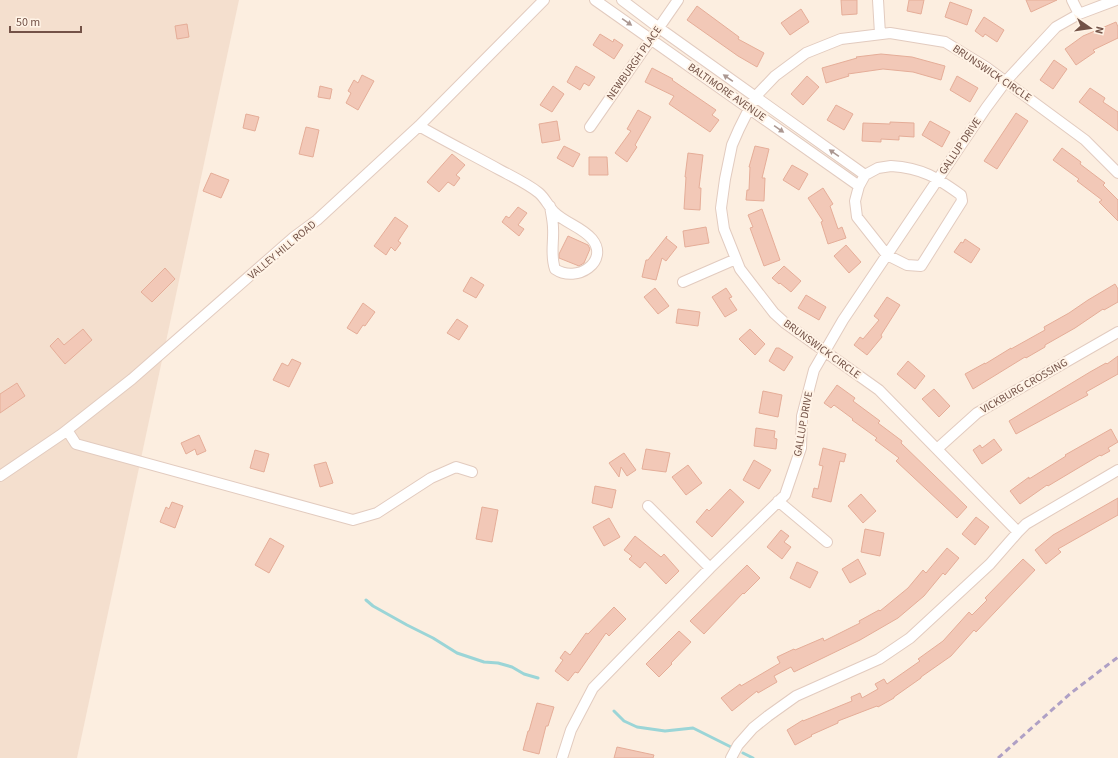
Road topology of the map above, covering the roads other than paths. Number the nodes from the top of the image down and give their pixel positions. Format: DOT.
graph roads {
  1 [pos="544,0"];
  2 [pos="595,0"];
  3 [pos="622,0"];
  4 [pos="678,0"];
  5 [pos="878,0"];
  6 [pos="1072,0"];
  7 [pos="1116,0"];
  8 [pos="1078,14"];
  9 [pos="658,28"];
  10 [pos="880,34"];
  11 [pos="651,39"];
  12 [pos="1006,82"];
  13 [pos="755,97"];
  14 [pos="750,108"];
  15 [pos="419,126"];
  16 [pos="590,127"];
  17 [pos="1118,173"];
  18 [pos="865,175"];
  19 [pos="938,179"];
  20 [pos="860,186"];
  21 [pos="550,206"];
  22 [pos="887,255"];
  23 [pos="736,259"];
  24 [pos="683,282"];
  25 [pos="1118,332"];
  26 [pos="824,350"];
  27 [pos="67,430"];
  28 [pos="938,449"];
  29 [pos="1118,470"];
  30 [pos="472,472"];
  31 [pos="0,476"];
  32 [pos="778,501"];
  33 [pos="648,506"];
  34 [pos="1018,532"];
  35 [pos="827,542"];
  36 [pos="710,568"];
  37 [pos="562,758"];
  38 [pos="731,758"];
  1 -- 15 [label="street, VALLEY HILL ROAD"];
  2 -- 11 [label="street, BALTIMORE AVENUE, one-way"];
  3 -- 9 [label="street, BALTIMORE AVENUE"];
  4 -- 9 [label="street, NEWBURGH PLACE"];
  5 -- 10 [label="street"];
  6 -- 8 [label="street"];
  7 -- 8 [label="street, GALLUP DRIVE"];
  8 -- 12 [label="street, GALLUP DRIVE"];
  9 -- 11 [label="street, NEWBURGH PLACE"];
  13 -- 9 [label="street, BALTIMORE AVENUE, one-way"];
  10 -- 12 [label="street, BRUNSWICK CIRCLE"];
  10 -- 13 [label="street, BRUNSWICK CIRCLE"];
  11 -- 14 [label="street, BALTIMORE AVENUE"];
  11 -- 16 [label="street, NEWBURGH PLACE"];
  12 -- 17 [label="street, BRUNSWICK CIRCLE"];
  12 -- 19 [label="street, GALLUP DRIVE"];
  13 -- 14 [label="street, BRUNSWICK CIRCLE"];
  18 -- 13 [label="street, BALTIMORE AVENUE, one-way"];
  14 -- 20 [label="street, BALTIMORE AVENUE, one-way"];
  14 -- 23 [label="street, BRUNSWICK CIRCLE"];
  15 -- 21 [label="street"];
  15 -- 27 [label="street, VALLEY HILL ROAD"];
  18 -- 19 [label="street"];
  18 -- 20 [label="street"];
  19 -- 22 [label="street, GALLUP DRIVE"];
  19 -- 22 [label="street"];
  20 -- 22 [label="street"];
  21 -- 21 [label="street"];
  22 -- 26 [label="street, GALLUP DRIVE"];
  23 -- 24 [label="street"];
  23 -- 26 [label="street, BRUNSWICK CIRCLE"];
  25 -- 28 [label="street, VICKBURG CROSSING"];
  26 -- 28 [label="street, BRUNSWICK CIRCLE"];
  26 -- 32 [label="street, GALLUP DRIVE"];
  27 -- 30 [label="street"];
  27 -- 31 [label="street, VALLEY HILL ROAD"];
  28 -- 34 [label="street, BRUNSWICK CIRCLE"];
  29 -- 34 [label="street"];
  32 -- 35 [label="street"];
  32 -- 36 [label="street, GALLUP DRIVE"];
  33 -- 36 [label="street"];
  34 -- 38 [label="street"];
  36 -- 37 [label="street, GALLUP DRIVE"];
}
